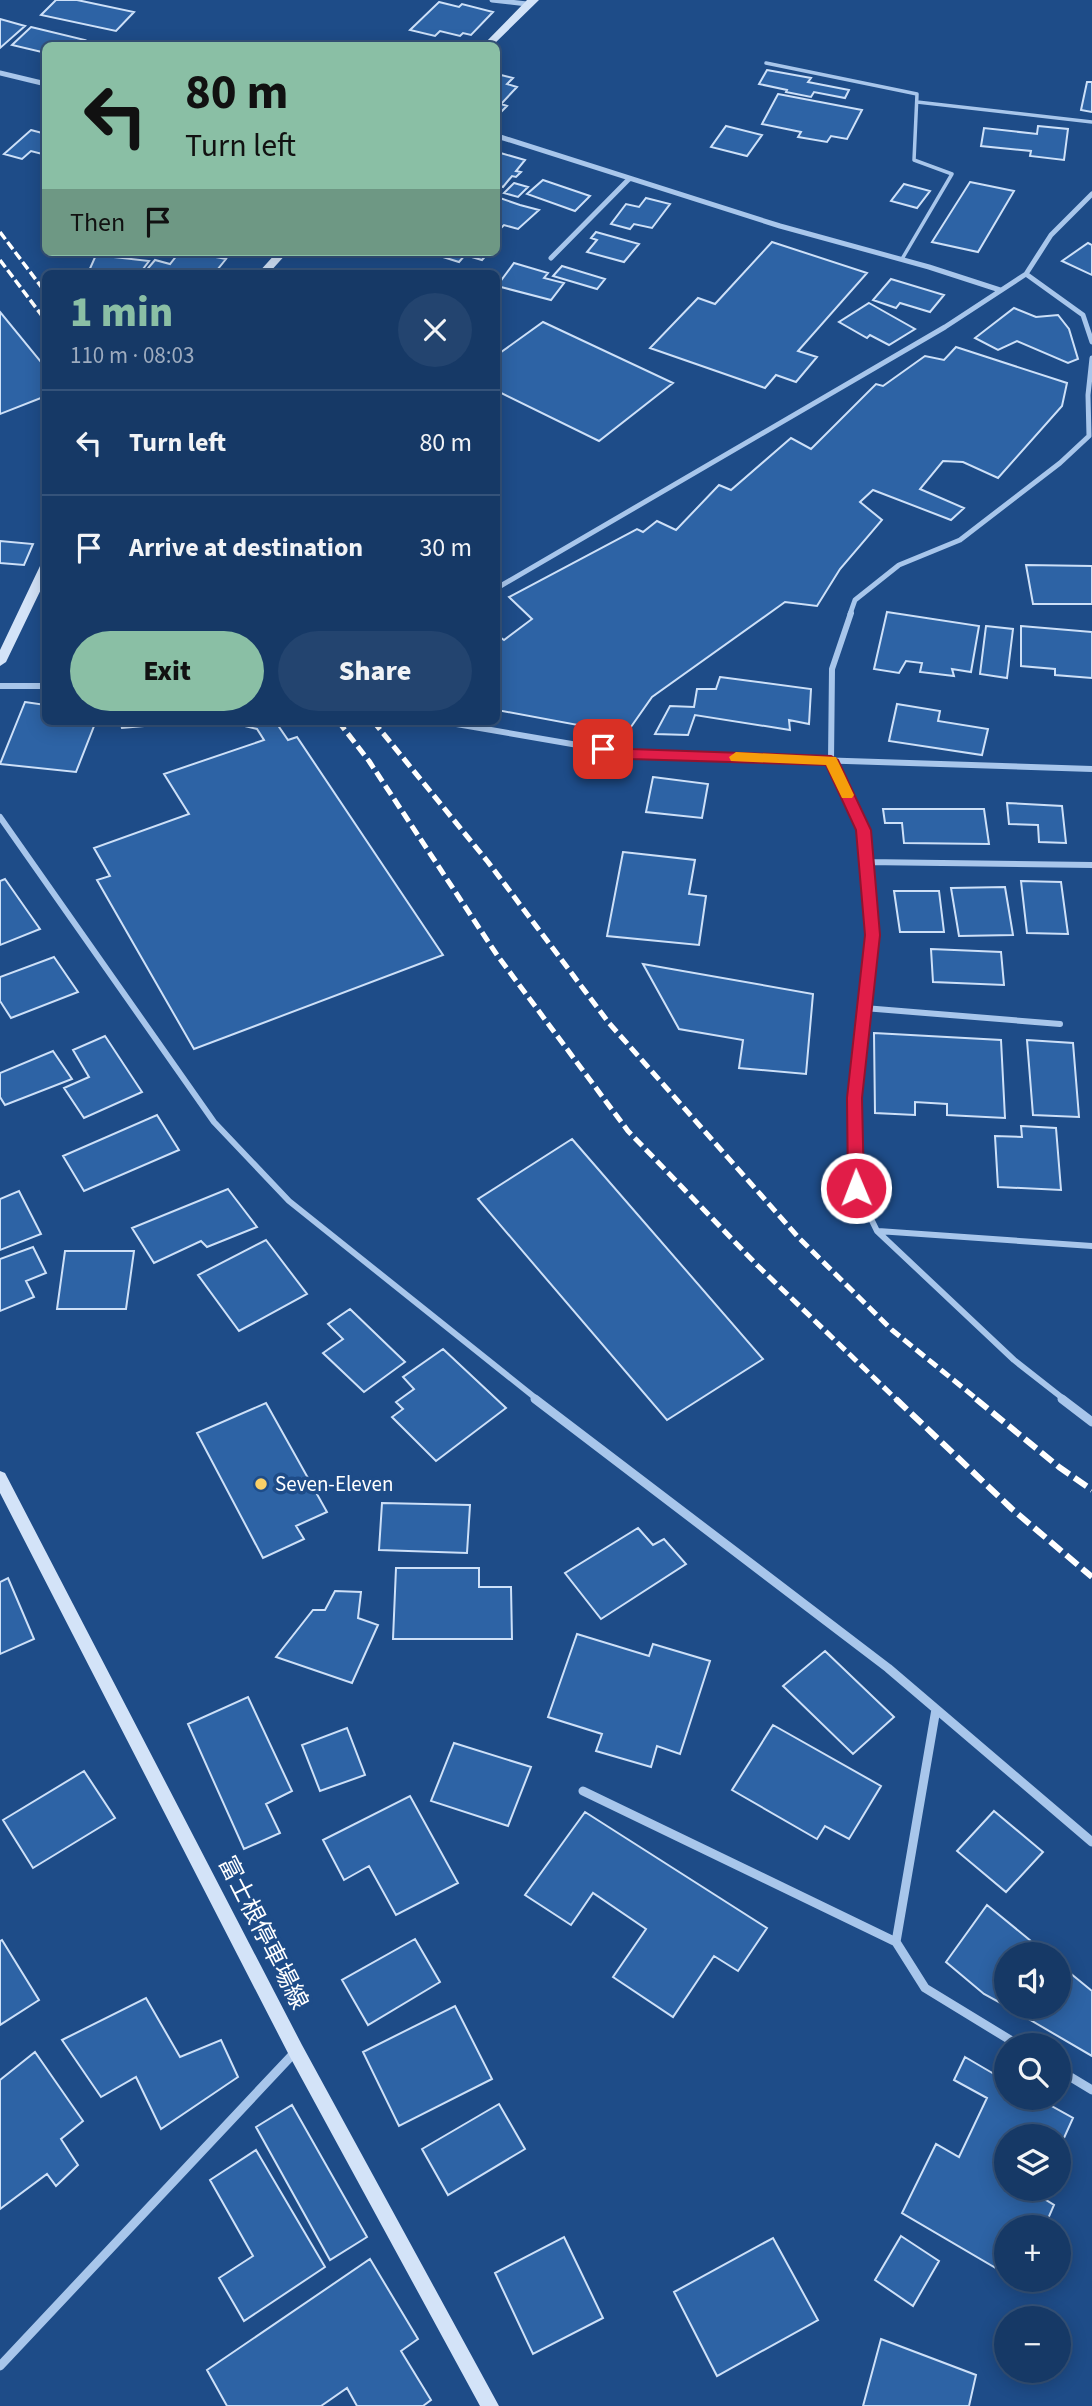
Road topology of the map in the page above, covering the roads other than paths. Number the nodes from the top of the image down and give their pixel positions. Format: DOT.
graph roads {
  1 [pos="492,0"];
  2 [pos="531,2"];
  3 [pos="490,42"];
  4 [pos="766,62"];
  5 [pos="0,74"];
  6 [pos="42,83"];
  7 [pos="917,102"];
  8 [pos="1092,122"];
  9 [pos="500,137"];
  10 [pos="629,179"];
  11 [pos="1092,194"];
  12 [pos="279,256"];
  13 [pos="551,258"];
  14 [pos="902,259"];
  15 [pos="267,270"];
  16 [pos="1026,274"];
  17 [pos="1000,290"];
  18 [pos="1092,342"];
  19 [pos="1092,358"];
  20 [pos="42,574"];
  21 [pos="500,586"];
  22 [pos="0,662"];
  23 [pos="0,685"];
  24 [pos="42,686"];
  25 [pos="462,725"];
  26 [pos="831,760"];
  27 [pos="1092,769"];
  28 [pos="0,817"];
  29 [pos="866,862"];
  30 [pos="1092,865"];
  31 [pos="864,1008"];
  32 [pos="1060,1024"];
  33 [pos="877,1231"];
  34 [pos="1092,1246"];
  35 [pos="1092,1422"];
  36 [pos="0,1478"];
  37 [pos="936,1709"];
  38 [pos="583,1791"];
  39 [pos="1092,1842"];
  40 [pos="896,1942"];
  41 [pos="999,2033"];
  42 [pos="296,2051"];
  43 [pos="1071,2077"];
  44 [pos="1092,2090"];
  45 [pos="0,2366"];
  46 [pos="490,2406"];
  1 -- 2 [label="street"];
  2 -- 3 [label="main road"];
  4 -- 7 [label="lane"];
  5 -- 6 [label="street"];
  7 -- 8 [label="lane"];
  7 -- 14 [label="lane"];
  9 -- 10 [label="street"];
  10 -- 13 [label="street"];
  10 -- 14 [label="street"];
  11 -- 16 [label="street"];
  12 -- 15 [label="main road"];
  14 -- 17 [label="street"];
  16 -- 17 [label="street"];
  16 -- 18 [label="street"];
  17 -- 21 [label="street"];
  19 -- 26 [label="street"];
  20 -- 22 [label="main road"];
  23 -- 24 [label="street"];
  25 -- 26 [label="street"];
  26 -- 27 [label="street"];
  26 -- 29 [label="street"];
  28 -- 37 [label="street"];
  29 -- 30 [label="street"];
  29 -- 31 [label="street"];
  31 -- 32 [label="street"];
  31 -- 33 [label="street"];
  33 -- 34 [label="street"];
  33 -- 35 [label="street"];
  36 -- 42 [label="main road, 富士根停車場線"];
  37 -- 39 [label="street"];
  37 -- 40 [label="street"];
  38 -- 40 [label="street"];
  40 -- 41 [label="street"];
  42 -- 45 [label="street"];
  42 -- 46 [label="main road, 富士根停車場線"];
  43 -- 44 [label="street"];
}
